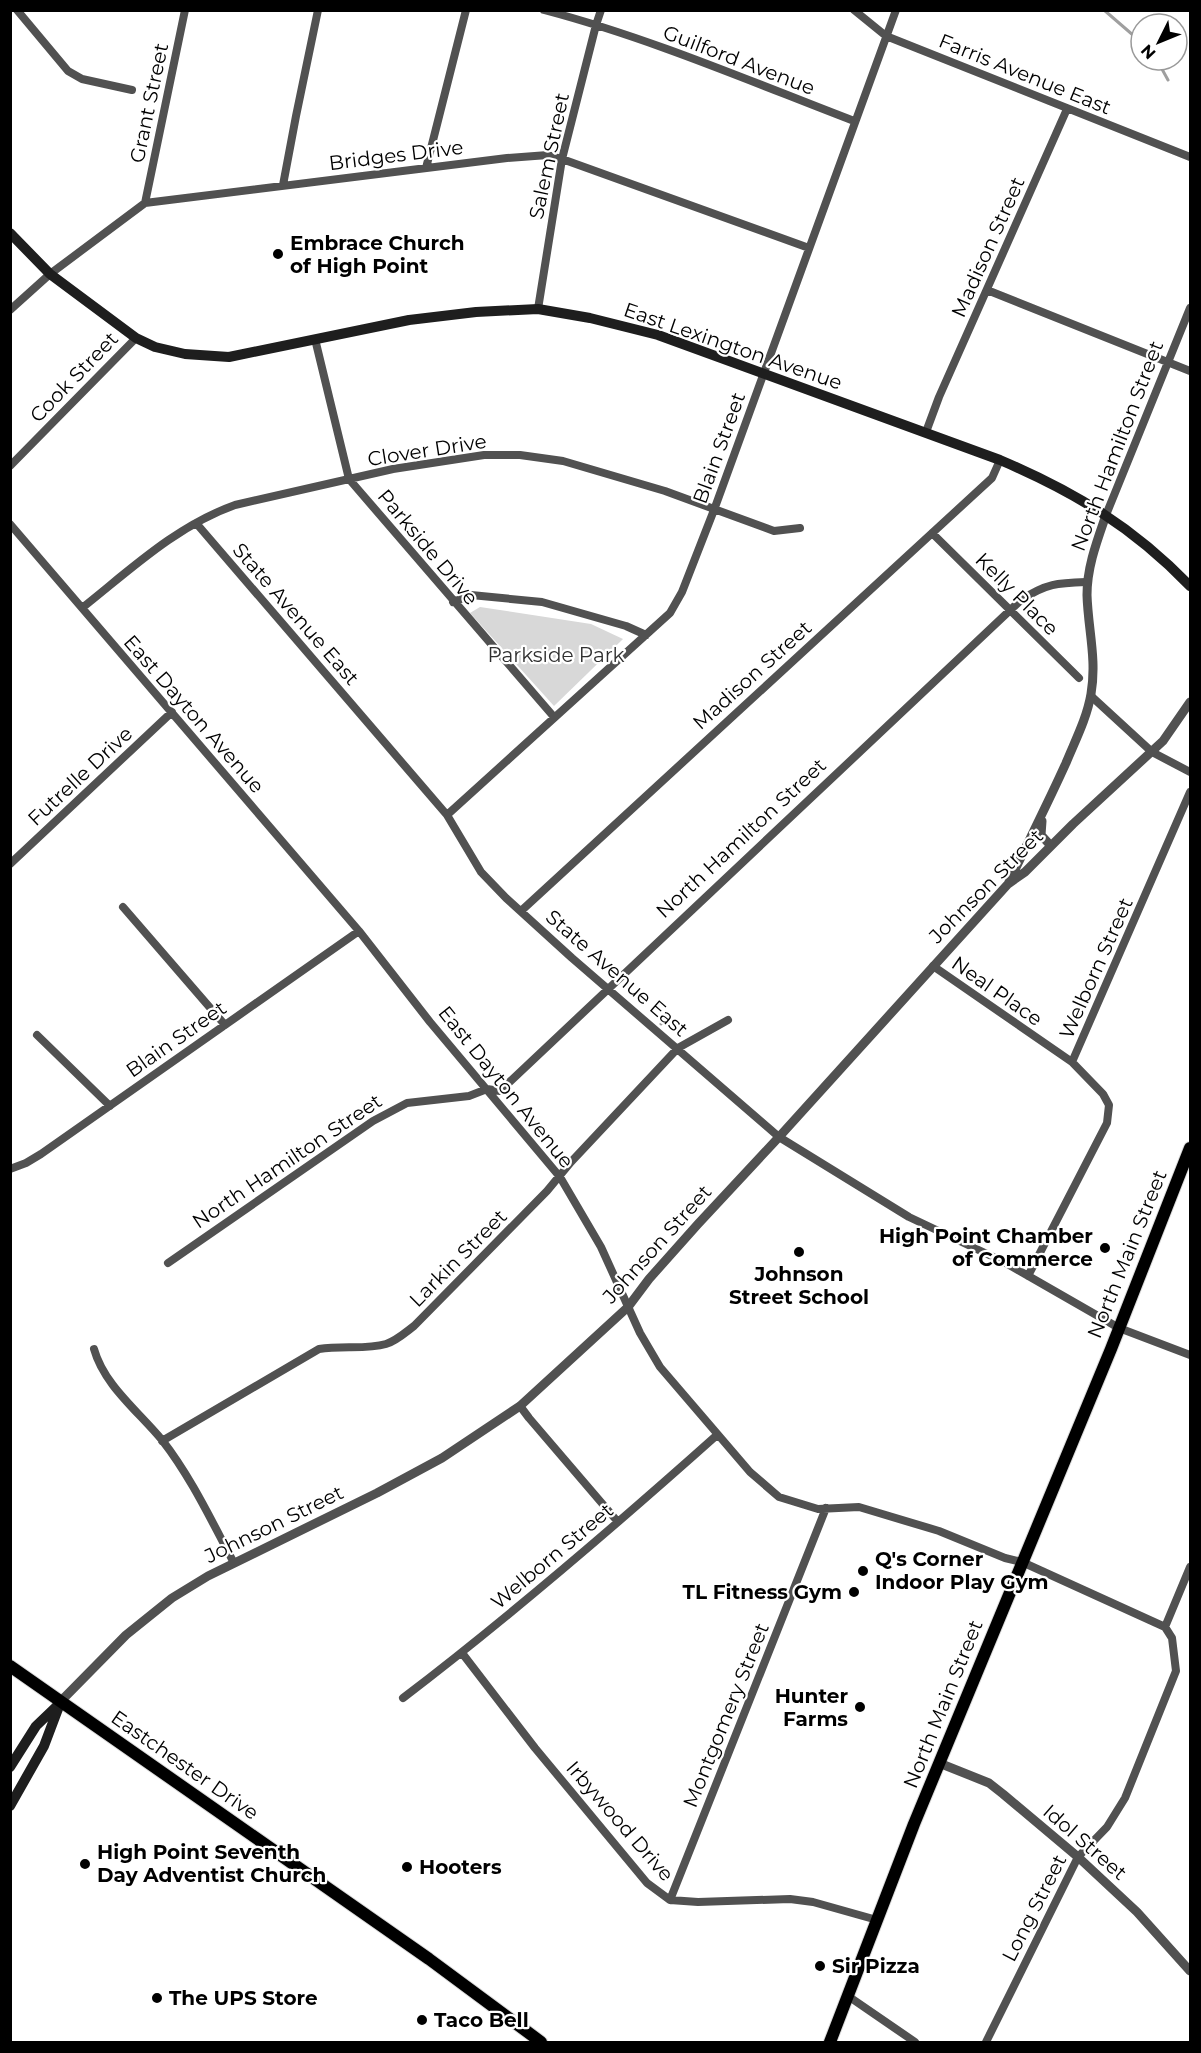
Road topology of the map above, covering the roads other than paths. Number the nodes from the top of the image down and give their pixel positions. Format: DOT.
graph roads {
  1 [pos="17,10"];
  2 [pos="185,10"];
  3 [pos="318,10"];
  4 [pos="466,10"];
  5 [pos="544,10"];
  6 [pos="601,10"];
  7 [pos="854,10"];
  8 [pos="896,10"];
  9 [pos="596,25"];
  10 [pos="886,36"];
  11 [pos="132,90"];
  12 [pos="1067,109"];
  13 [pos="854,121"];
  14 [pos="1191,157"];
  15 [pos="562,159"];
  16 [pos="426,168"];
  17 [pos="283,186"];
  18 [pos="145,203"];
  19 [pos="10,233"];
  20 [pos="809,248"];
  21 [pos="50,274"];
  22 [pos="987,290"];
  23 [pos="1191,308"];
  24 [pos="538,309"];
  25 [pos="10,310"];
  26 [pos="136,338"];
  27 [pos="315,339"];
  28 [pos="1169,362"];
  29 [pos="1191,371"];
  30 [pos="763,374"];
  31 [pos="926,432"];
  32 [pos="1000,460"];
  33 [pos="10,466"];
  34 [pos="349,479"];
  35 [pos="714,510"];
  36 [pos="1106,515"];
  37 [pos="196,523"];
  38 [pos="10,524"];
  39 [pos="800,528"];
  40 [pos="932,532"];
  41 [pos="1088,582"];
  42 [pos="1191,586"];
  43 [pos="453,602"];
  44 [pos="82,608"];
  45 [pos="1010,610"];
  46 [pos="645,635"];
  47 [pos="1079,678"];
  48 [pos="1091,696"];
  49 [pos="1191,702"];
  50 [pos="172,712"];
  51 [pos="554,717"];
  52 [pos="1152,752"];
  53 [pos="1191,772"];
  54 [pos="1191,792"];
  55 [pos="1044,812"];
  56 [pos="447,815"];
  57 [pos="1051,846"];
  58 [pos="10,864"];
  59 [pos="1008,884"];
  60 [pos="123,907"];
  61 [pos="521,911"];
  62 [pos="359,931"];
  63 [pos="933,966"];
  64 [pos="608,988"];
  65 [pos="728,1020"];
  66 [pos="225,1025"];
  67 [pos="38,1035"];
  68 [pos="678,1048"];
  69 [pos="1072,1062"];
  70 [pos="487,1089"];
  71 [pos="110,1106"];
  72 [pos="779,1137"];
  73 [pos="1191,1148"];
  74 [pos="10,1169"];
  75 [pos="560,1177"];
  76 [pos="168,1263"];
  77 [pos="1028,1276"];
  78 [pos="628,1307"];
  79 [pos="1119,1328"];
  80 [pos="94,1349"];
  81 [pos="1191,1355"];
  82 [pos="520,1406"];
  83 [pos="717,1436"];
  84 [pos="162,1441"];
  85 [pos="826,1508"];
  86 [pos="618,1522"];
  87 [pos="1022,1562"];
  88 [pos="234,1563"];
  89 [pos="1191,1567"];
  90 [pos="1165,1628"];
  91 [pos="462,1653"];
  92 [pos="10,1666"];
  93 [pos="403,1698"];
  94 [pos="61,1701"];
  95 [pos="939,1763"];
  96 [pos="10,1767"];
  97 [pos="10,1806"];
  98 [pos="1078,1857"];
  99 [pos="670,1900"];
  100 [pos="877,1920"];
  101 [pos="1191,1971"];
  102 [pos="848,1996"];
  103 [pos="541,2043"];
  104 [pos="830,2043"];
  105 [pos="915,2043"];
  106 [pos="986,2043"];
  1 -- 11 [label="street"];
  2 -- 18 [label="street, Grant Street"];
  3 -- 17 [label="street"];
  4 -- 16 [label="street"];
  5 -- 9 [label="street, Guilford Avenue"];
  6 -- 9 [label="street, Salem Street"];
  7 -- 10 [label="street, Farris Avenue East"];
  8 -- 10 [label="street, Blain Street"];
  9 -- 13 [label="street, Guilford Avenue"];
  9 -- 15 [label="street, Salem Street"];
  10 -- 12 [label="street, Farris Avenue East"];
  10 -- 13 [label="street, Blain Street"];
  12 -- 14 [label="street, Farris Avenue East"];
  12 -- 22 [label="street, Madison Street"];
  13 -- 20 [label="street, Blain Street"];
  15 -- 16 [label="street, Bridges Drive"];
  15 -- 20 [label="street, Bridges Drive"];
  15 -- 24 [label="street, Salem Street"];
  16 -- 17 [label="street, Bridges Drive"];
  17 -- 18 [label="street, Bridges Drive"];
  18 -- 21 [label="street, Bridges Drive"];
  19 -- 21 [label="main road, East Lexington Avenue"];
  20 -- 30 [label="street, Blain Street"];
  21 -- 25 [label="street, Bridges Drive"];
  21 -- 26 [label="main road, East Lexington Avenue"];
  22 -- 28 [label="street"];
  22 -- 31 [label="street, Madison Street"];
  23 -- 28 [label="street, North Hamilton Street"];
  24 -- 27 [label="main road, East Lexington Avenue"];
  24 -- 30 [label="main road, East Lexington Avenue"];
  26 -- 27 [label="main road, East Lexington Avenue"];
  26 -- 33 [label="street, Cook Street"];
  27 -- 34 [label="street, Parkside Drive"];
  28 -- 29 [label="street"];
  28 -- 36 [label="street, North Hamilton Street"];
  30 -- 31 [label="main road, East Lexington Avenue"];
  30 -- 35 [label="street, Blain Street"];
  31 -- 32 [label="main road, East Lexington Avenue"];
  32 -- 36 [label="main road, East Lexington Avenue"];
  32 -- 40 [label="street, Madison Street"];
  34 -- 35 [label="street, Clover Drive"];
  34 -- 37 [label="street, Clover Drive"];
  34 -- 43 [label="street, Parkside Drive"];
  35 -- 39 [label="street, Clover Drive"];
  35 -- 46 [label="street, Blain Street"];
  36 -- 41 [label="street, North Hamilton Street"];
  36 -- 42 [label="main road, East Lexington Avenue"];
  37 -- 44 [label="street, Clover Drive"];
  37 -- 56 [label="street, State Avenue East"];
  38 -- 44 [label="street, East Dayton Avenue"];
  40 -- 45 [label="street, Kelly Place"];
  40 -- 61 [label="street, Madison Street"];
  41 -- 45 [label="street, North Hamilton Street"];
  41 -- 48 [label="street"];
  43 -- 46 [label="street"];
  43 -- 51 [label="street, Parkside Drive"];
  44 -- 50 [label="street, East Dayton Avenue"];
  45 -- 47 [label="street, Kelly Place"];
  45 -- 64 [label="street, North Hamilton Street"];
  46 -- 51 [label="street, Blain Street"];
  48 -- 52 [label="street"];
  48 -- 55 [label="street"];
  49 -- 52 [label="street, Johnson Street"];
  50 -- 58 [label="street, Futrelle Drive"];
  50 -- 62 [label="street, East Dayton Avenue"];
  51 -- 56 [label="street, Blain Street"];
  52 -- 53 [label="street"];
  52 -- 57 [label="street, Johnson Street"];
  54 -- 69 [label="street, Welborn Street"];
  55 -- 57 [label="street"];
  55 -- 59 [label="street"];
  56 -- 61 [label="street, State Avenue East"];
  57 -- 59 [label="street, Johnson Street"];
  59 -- 63 [label="street, Johnson Street"];
  60 -- 66 [label="street"];
  61 -- 64 [label="street, State Avenue East"];
  62 -- 66 [label="street, Blain Street"];
  62 -- 70 [label="street, East Dayton Avenue"];
  63 -- 69 [label="street, Neal Place"];
  63 -- 72 [label="street, Johnson Street"];
  64 -- 68 [label="street, State Avenue East"];
  64 -- 70 [label="street, North Hamilton Street"];
  65 -- 68 [label="street, Larkin Street"];
  66 -- 71 [label="street, Blain Street"];
  67 -- 71 [label="street"];
  68 -- 72 [label="street, State Avenue East"];
  68 -- 75 [label="street, Larkin Street"];
  69 -- 77 [label="street, Welborn Street"];
  70 -- 75 [label="street, East Dayton Avenue"];
  70 -- 76 [label="street, North Hamilton Street"];
  71 -- 74 [label="street, Blain Street"];
  72 -- 77 [label="street, State Avenue East"];
  72 -- 78 [label="street, Johnson Street"];
  73 -- 79 [label="main road, North Main Street"];
  75 -- 78 [label="street, East Dayton Avenue"];
  75 -- 84 [label="street, Larkin Street"];
  77 -- 79 [label="street, State Avenue East"];
  78 -- 82 [label="street, Johnson Street"];
  78 -- 83 [label="street, East Dayton Avenue"];
  79 -- 81 [label="street, State Avenue East"];
  79 -- 87 [label="main road, North Main Street"];
  80 -- 84 [label="street"];
  82 -- 86 [label="street"];
  82 -- 88 [label="street, Johnson Street"];
  83 -- 85 [label="street, East Dayton Avenue"];
  83 -- 86 [label="street, Welborn Street"];
  84 -- 88 [label="street"];
  85 -- 87 [label="street, East Dayton Avenue"];
  85 -- 99 [label="street, Montgomery Street"];
  86 -- 91 [label="street, Welborn Street"];
  87 -- 90 [label="street, East Dayton Avenue"];
  87 -- 95 [label="main road, North Main Street"];
  88 -- 94 [label="street, Johnson Street"];
  89 -- 90 [label="street"];
  90 -- 98 [label="street, Long Street"];
  91 -- 93 [label="street, Welborn Street"];
  91 -- 99 [label="street, Irbywood Drive"];
  92 -- 94 [label="main road, Eastchester Drive"];
  94 -- 96 [label="main road, Johnson Street"];
  94 -- 97 [label="main road, Johnson Street"];
  94 -- 103 [label="main road, Eastchester Drive"];
  95 -- 98 [label="street, Idol Street"];
  95 -- 100 [label="main road, North Main Street"];
  98 -- 101 [label="street, Idol Street"];
  98 -- 106 [label="street, Long Street"];
  99 -- 100 [label="street, Irbywood Drive"];
  100 -- 102 [label="main road, North Main Street"];
  102 -- 104 [label="main road, North Main Street"];
  102 -- 105 [label="street"];
}
